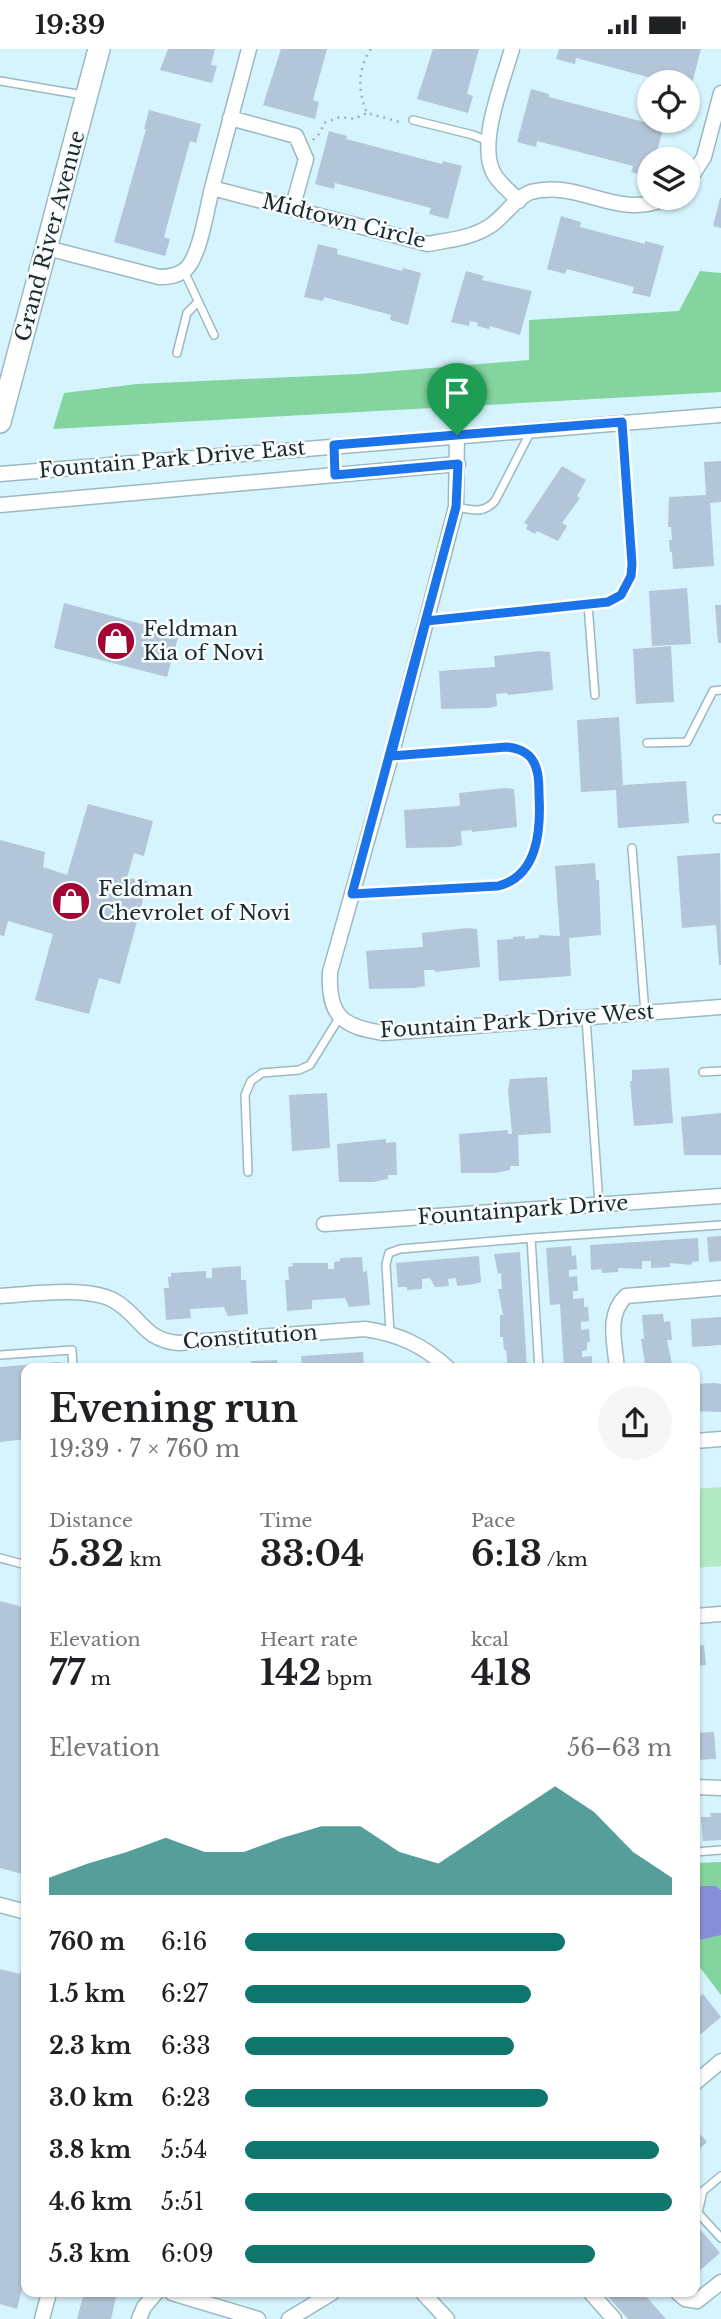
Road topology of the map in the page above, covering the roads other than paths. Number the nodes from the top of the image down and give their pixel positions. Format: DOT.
graph roads {
  1 [pos="99,49"];
  2 [pos="249,49"];
  3 [pos="512,49"];
  4 [pos="0,81"];
  5 [pos="721,93"];
  6 [pos="87,96"];
  7 [pos="230,118"];
  8 [pos="412,123"];
  9 [pos="488,141"];
  10 [pos="715,144"];
  11 [pos="700,166"];
  12 [pos="212,188"];
  13 [pos="519,201"];
  14 [pos="637,206"];
  15 [pos="292,209"];
  16 [pos="47,248"];
  17 [pos="184,271"];
  18 [pos="198,302"];
  19 [pos="214,335"];
  20 [pos="177,353"];
  21 [pos="721,415"];
  22 [pos="0,422"];
  23 [pos="622,422"];
  24 [pos="533,429"];
  25 [pos="457,435"];
  26 [pos="334,445"];
  27 [pos="458,464"];
  28 [pos="0,474"];
  29 [pos="335,475"];
  30 [pos="0,505"];
  31 [pos="456,507"];
  32 [pos="588,605"];
  33 [pos="426,621"];
  34 [pos="721,690"];
  35 [pos="595,695"];
  36 [pos="647,743"];
  37 [pos="391,756"];
  38 [pos="632,848"];
  39 [pos="352,894"];
  40 [pos="721,1007"];
  41 [pos="645,1013"];
  42 [pos="339,1018"];
  43 [pos="586,1018"];
  44 [pos="721,1071"];
  45 [pos="703,1072"];
  46 [pos="248,1172"];
  47 [pos="721,1196"];
  48 [pos="599,1204"];
  49 [pos="324,1224"];
  50 [pos="721,1225"];
  51 [pos="531,1238"];
  52 [pos="721,1288"];
  53 [pos="0,1296"];
  54 [pos="390,1332"];
  55 [pos="0,1355"];
  56 [pos="73,1363"];
  57 [pos="441,1363"];
  58 [pos="539,1363"];
  59 [pos="616,1363"];
  60 [pos="721,1439"];
  61 [pos="700,1441"];
  62 [pos="0,1557"];
  63 [pos="21,1563"];
  64 [pos="721,1614"];
  65 [pos="700,1616"];
  66 [pos="700,1787"];
  67 [pos="721,1788"];
  68 [pos="721,1850"];
  69 [pos="700,1852"];
  70 [pos="0,1905"];
  71 [pos="21,1911"];
  72 [pos="721,2061"];
  73 [pos="700,2080"];
  74 [pos="721,2176"];
  75 [pos="700,2204"];
  76 [pos="700,2215"];
  77 [pos="721,2238"];
  78 [pos="721,2282"];
  79 [pos="48,2297"];
  80 [pos="153,2297"];
  81 [pos="185,2297"];
  82 [pos="325,2297"];
  83 [pos="427,2297"];
  84 [pos="595,2297"];
  85 [pos="683,2297"];
  86 [pos="42,2319"];
  87 [pos="139,2319"];
  88 [pos="258,2319"];
  89 [pos="289,2319"];
  90 [pos="447,2319"];
  91 [pos="614,2319"];
  1 -- 6 [label="main road, Grand River Avenue"];
  2 -- 7 [label="street"];
  3 -- 9 [label="street"];
  4 -- 6 [label="lane"];
  5 -- 10 [label="street"];
  6 -- 16 [label="main road, Grand River Avenue"];
  7 -- 12 [label="street"];
  7 -- 15 [label="street"];
  8 -- 9 [label="lane"];
  9 -- 13 [label="street"];
  10 -- 11 [label="street"];
  12 -- 15 [label="street, Midtown Circle"];
  12 -- 17 [label="street"];
  13 -- 14 [label="street, Midtown Circle"];
  13 -- 15 [label="street, Midtown Circle"];
  16 -- 17 [label="street"];
  16 -- 22 [label="main road, Grand River Avenue"];
  17 -- 18 [label="lane"];
  18 -- 19 [label="lane"];
  18 -- 20 [label="lane"];
  21 -- 23 [label="street, Fountain Park Drive East"];
  23 -- 24 [label="street, Fountain Park Drive East"];
  23 -- 32 [label="lane"];
  24 -- 25 [label="street, Fountain Park Drive East"];
  24 -- 31 [label="lane"];
  25 -- 26 [label="street, Fountain Park Drive East"];
  25 -- 27 [label="street"];
  26 -- 28 [label="street, Fountain Park Drive East"];
  26 -- 29 [label="lane"];
  27 -- 29 [label="street, Fountain Park Drive East"];
  27 -- 31 [label="street"];
  29 -- 30 [label="street, Fountain Park Drive East"];
  31 -- 33 [label="street"];
  32 -- 33 [label="lane"];
  32 -- 35 [label="lane"];
  33 -- 37 [label="street"];
  34 -- 36 [label="lane"];
  37 -- 39 [label="street"];
  37 -- 39 [label="lane"];
  38 -- 41 [label="lane"];
  39 -- 42 [label="street"];
  40 -- 41 [label="street, Fountain Park Drive West"];
  41 -- 43 [label="street, Fountain Park Drive West"];
  42 -- 43 [label="street, Fountain Park Drive West"];
  42 -- 46 [label="lane"];
  43 -- 48 [label="lane"];
  44 -- 45 [label="lane"];
  47 -- 48 [label="street, Fountainpark Drive"];
  48 -- 49 [label="street, Fountainpark Drive"];
  50 -- 51 [label="lane"];
  51 -- 54 [label="lane"];
  51 -- 58 [label="lane"];
  52 -- 59 [label="street"];
  53 -- 54 [label="street, Constitution"];
  54 -- 57 [label="street"];
  55 -- 56 [label="lane"];
  60 -- 61 [label="street"];
  62 -- 63 [label="lane"];
  64 -- 65 [label="street"];
  66 -- 67 [label="street"];
  68 -- 69 [label="lane"];
  70 -- 71 [label="street"];
  72 -- 73 [label="street"];
  74 -- 75 [label="lane"];
  76 -- 77 [label="lane"];
  78 -- 85 [label="street"];
  79 -- 86 [label="street"];
  80 -- 87 [label="street"];
  81 -- 88 [label="street"];
  82 -- 89 [label="street"];
  83 -- 90 [label="street"];
  84 -- 91 [label="street"];
}
